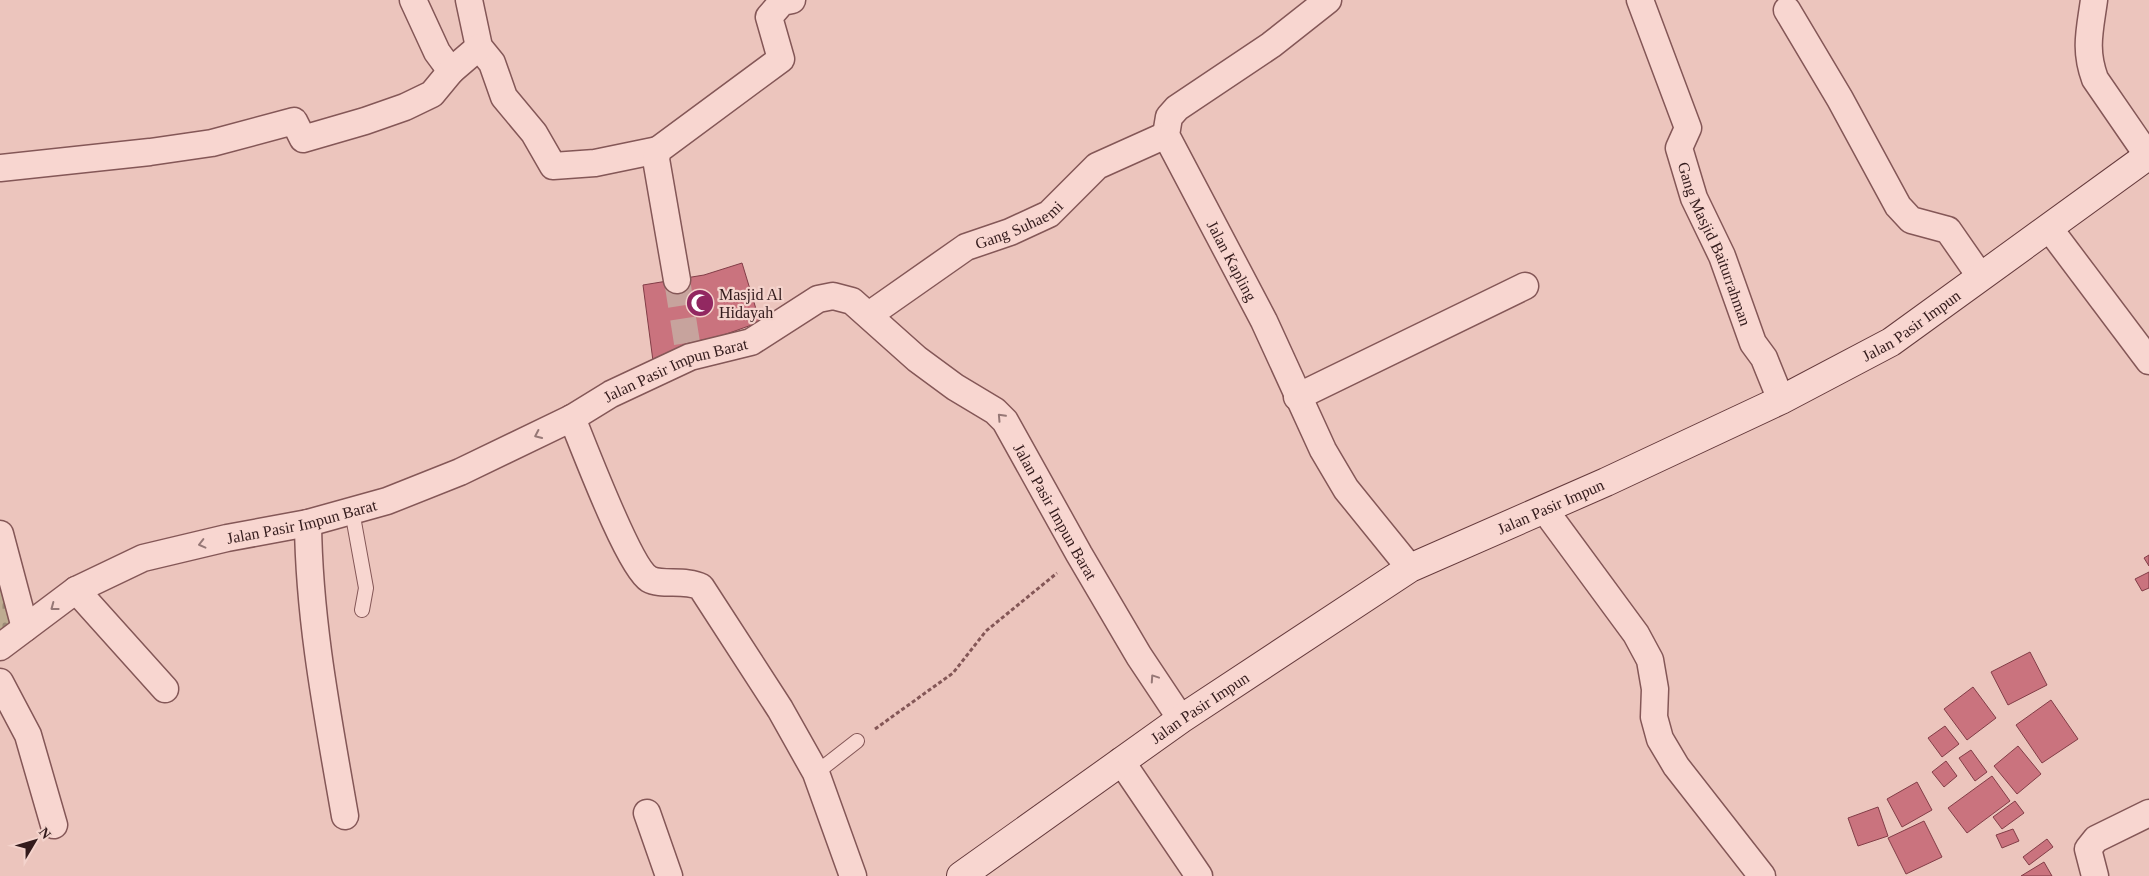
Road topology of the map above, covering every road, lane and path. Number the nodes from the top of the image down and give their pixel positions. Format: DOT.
graph roads {
  1 [pos="413,0"];
  2 [pos="469,0"];
  3 [pos="792,0"];
  4 [pos="1328,0"];
  5 [pos="1640,0"];
  6 [pos="2094,0"];
  7 [pos="1787,10"];
  8 [pos="479,47"];
  9 [pos="451,71"];
  10 [pos="1166,135"];
  11 [pos="658,150"];
  12 [pos="2148,155"];
  13 [pos="0,168"];
  14 [pos="2049,228"];
  15 [pos="1980,276"];
  16 [pos="677,280"];
  17 [pos="1526,286"];
  18 [pos="870,315"];
  19 [pos="2149,361"];
  20 [pos="1297,396"];
  21 [pos="1781,400"];
  22 [pos="572,418"];
  23 [pos="1544,509"];
  24 [pos="352,510"];
  25 [pos="308,523"];
  26 [pos="0,534"];
  27 [pos="1079,554"];
  28 [pos="1410,568"];
  29 [pos="7,588"];
  30 [pos="76,590"];
  31 [pos="362,610"];
  32 [pos="25,628"];
  33 [pos="0,647"];
  34 [pos="0,682"];
  35 [pos="166,689"];
  36 [pos="1180,719"];
  37 [pos="857,741"];
  38 [pos="1121,761"];
  39 [pos="816,773"];
  40 [pos="647,813"];
  41 [pos="2149,813"];
  42 [pos="345,816"];
  43 [pos="54,825"];
  44 [pos="669,876"];
  45 [pos="853,876"];
  46 [pos="961,876"];
  47 [pos="1199,876"];
  48 [pos="1762,876"];
  49 [pos="2094,876"];
  1 -- 9 [label="street"];
  2 -- 8 [label="street"];
  3 -- 11 [label="street"];
  4 -- 10 [label="street"];
  5 -- 21 [label="street, Gang Masjid Baiturrahman"];
  6 -- 12 [label="street"];
  7 -- 15 [label="street"];
  8 -- 9 [label="street"];
  8 -- 11 [label="street"];
  9 -- 13 [label="street"];
  10 -- 18 [label="street, Gang Suhaemi"];
  10 -- 20 [label="street, Jalan Kapling"];
  11 -- 16 [label="street"];
  12 -- 14 [label="street, Jalan Pasir Impun"];
  14 -- 15 [label="street, Jalan Pasir Impun"];
  14 -- 19 [label="street"];
  15 -- 21 [label="street, Jalan Pasir Impun"];
  17 -- 20 [label="street"];
  18 -- 22 [label="street, Jalan Pasir Impun Barat"];
  27 -- 18 [label="street, Jalan Pasir Impun Barat, one-way"];
  20 -- 28 [label="street, Jalan Kapling"];
  21 -- 23 [label="street, Jalan Pasir Impun"];
  22 -- 24 [label="street, Jalan Pasir Impun Barat, one-way"];
  22 -- 39 [label="street"];
  23 -- 28 [label="street, Jalan Pasir Impun"];
  23 -- 48 [label="street"];
  24 -- 25 [label="street, Jalan Pasir Impun Barat"];
  24 -- 31 [label="lane"];
  25 -- 30 [label="street, Jalan Pasir Impun Barat, one-way"];
  25 -- 42 [label="street"];
  26 -- 29 [label="street"];
  36 -- 27 [label="street, Jalan Pasir Impun Barat, one-way"];
  27 -- 37 [label="path"];
  28 -- 36 [label="street, Jalan Pasir Impun"];
  29 -- 32 [label="street"];
  30 -- 32 [label="street, Jalan Pasir Impun Barat, one-way"];
  30 -- 35 [label="street"];
  32 -- 33 [label="street, Jalan Pasir Impun Barat"];
  34 -- 43 [label="street"];
  36 -- 38 [label="street, Jalan Pasir Impun"];
  37 -- 39 [label="lane"];
  38 -- 46 [label="street, Jalan Pasir Impun"];
  38 -- 47 [label="street"];
  39 -- 45 [label="street"];
  40 -- 44 [label="street"];
  41 -- 49 [label="street"];
}
